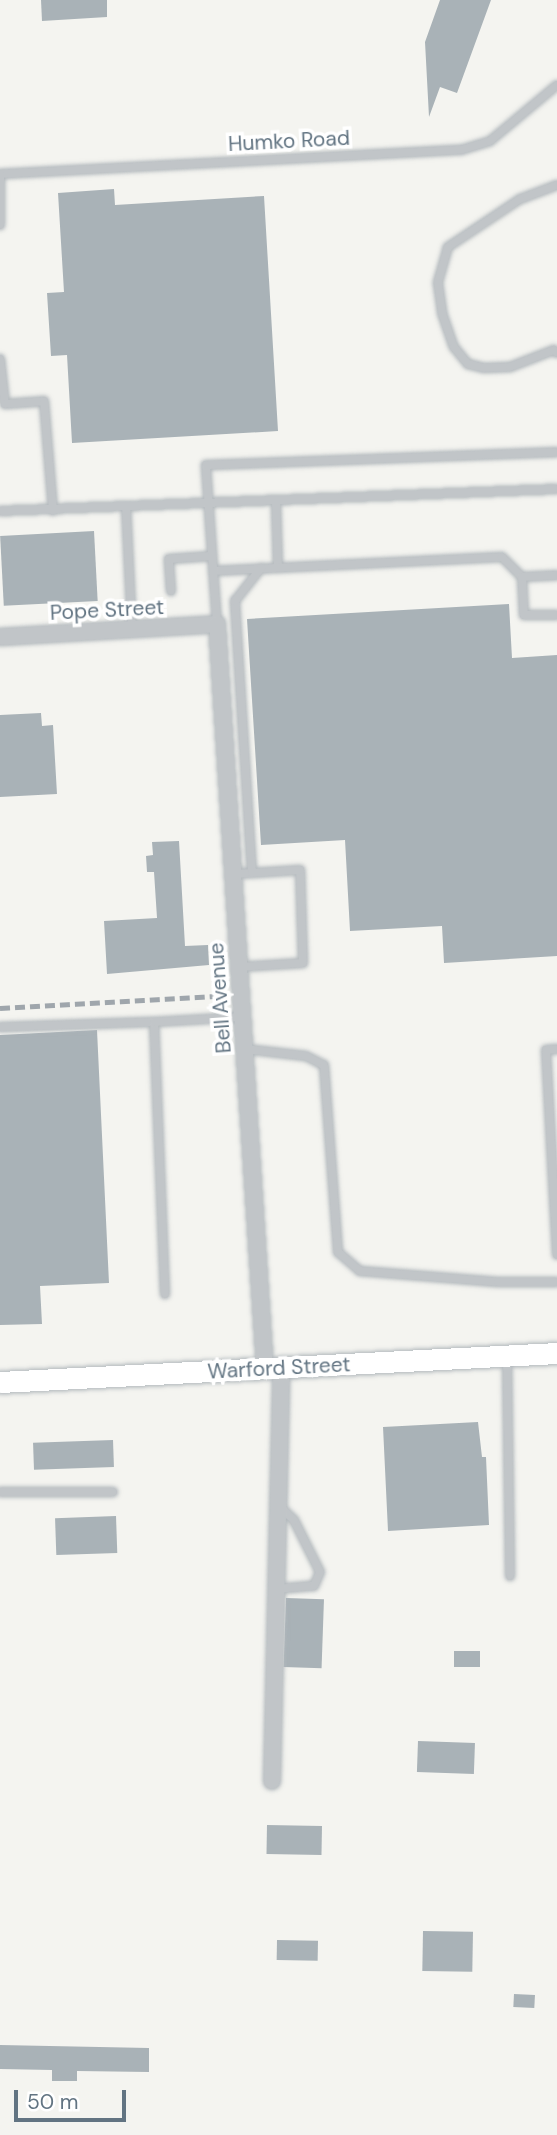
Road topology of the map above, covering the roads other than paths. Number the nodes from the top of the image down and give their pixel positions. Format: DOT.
graph roads {
  1 [pos="556,87"];
  2 [pos="0,174"];
  3 [pos="557,185"];
  4 [pos="0,225"];
  5 [pos="557,353"];
  6 [pos="0,359"];
  7 [pos="557,452"];
  8 [pos="557,461"];
  9 [pos="557,489"];
  10 [pos="208,500"];
  11 [pos="276,503"];
  12 [pos="126,506"];
  13 [pos="0,511"];
  14 [pos="53,511"];
  15 [pos="212,556"];
  16 [pos="261,568"];
  17 [pos="278,568"];
  18 [pos="213,570"];
  19 [pos="557,575"];
  20 [pos="522,577"];
  21 [pos="171,591"];
  22 [pos="557,615"];
  23 [pos="217,624"];
  24 [pos="132,629"];
  25 [pos="0,637"];
  26 [pos="252,873"];
  27 [pos="233,874"];
  28 [pos="239,967"];
  29 [pos="242,1017"];
  30 [pos="154,1022"];
  31 [pos="0,1027"];
  32 [pos="245,1049"];
  33 [pos="557,1049"];
  34 [pos="557,1255"];
  35 [pos="557,1282"];
  36 [pos="165,1294"];
  37 [pos="557,1353"];
  38 [pos="506,1356"];
  39 [pos="273,1369"];
  40 [pos="0,1382"];
  41 [pos="0,1492"];
  42 [pos="113,1492"];
  43 [pos="278,1505"];
  44 [pos="510,1576"];
  45 [pos="276,1589"];
  46 [pos="272,1782"];
  1 -- 2 [label="lane, Humko Road"];
  2 -- 4 [label="lane"];
  3 -- 5 [label="lane"];
  6 -- 14 [label="lane"];
  7 -- 8 [label="lane"];
  7 -- 10 [label="lane"];
  9 -- 11 [label="lane"];
  10 -- 11 [label="lane"];
  10 -- 12 [label="lane"];
  10 -- 15 [label="lane"];
  11 -- 17 [label="lane"];
  12 -- 14 [label="lane"];
  12 -- 24 [label="lane"];
  13 -- 14 [label="lane"];
  15 -- 18 [label="lane"];
  15 -- 21 [label="lane"];
  16 -- 17 [label="lane"];
  16 -- 18 [label="lane"];
  16 -- 26 [label="lane"];
  17 -- 20 [label="lane"];
  18 -- 23 [label="lane"];
  19 -- 20 [label="lane"];
  20 -- 22 [label="lane"];
  23 -- 24 [label="street, Pope Street"];
  23 -- 27 [label="street, Bell Avenue"];
  24 -- 25 [label="street, Pope Street"];
  26 -- 27 [label="lane"];
  26 -- 28 [label="lane"];
  27 -- 28 [label="street, Bell Avenue"];
  28 -- 29 [label="street, Bell Avenue"];
  29 -- 30 [label="lane"];
  29 -- 32 [label="street, Bell Avenue"];
  30 -- 31 [label="lane"];
  30 -- 36 [label="lane"];
  32 -- 35 [label="lane"];
  32 -- 39 [label="street, Bell Avenue"];
  33 -- 34 [label="lane"];
  37 -- 38 [label="main road, Warford Street"];
  38 -- 39 [label="main road, Warford Street"];
  38 -- 44 [label="lane"];
  39 -- 40 [label="main road, Warford Street"];
  39 -- 43 [label="street, Bell Avenue"];
  41 -- 42 [label="lane"];
  43 -- 45 [label="street, Bell Avenue"];
  43 -- 45 [label="lane"];
  45 -- 46 [label="street, Bell Avenue"];
}
